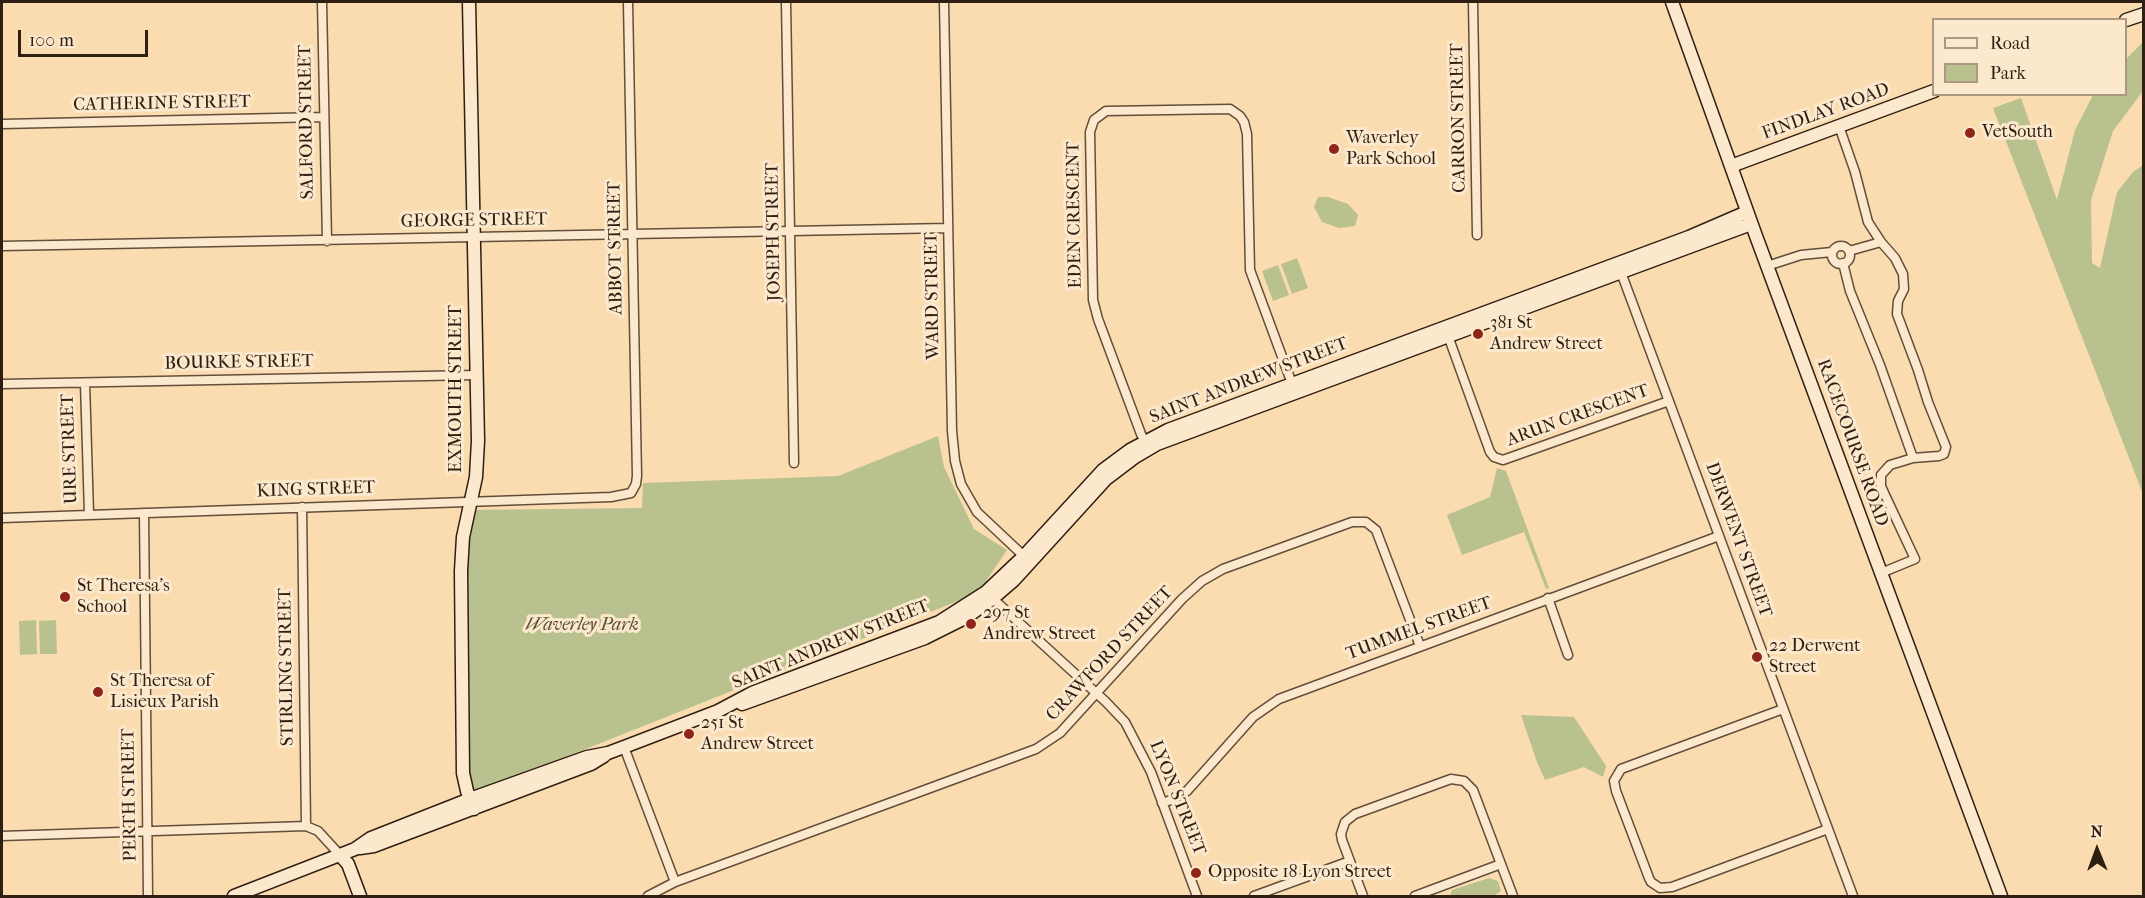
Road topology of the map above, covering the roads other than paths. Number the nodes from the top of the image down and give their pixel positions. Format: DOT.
graph roads {
  1 [pos="321,2"];
  2 [pos="469,2"];
  3 [pos="628,2"];
  4 [pos="786,2"];
  5 [pos="944,2"];
  6 [pos="1473,2"];
  7 [pos="1671,2"];
  8 [pos="2144,14"];
  9 [pos="2127,20"];
  10 [pos="1932,93"];
  11 [pos="323,117"];
  12 [pos="2,124"];
  13 [pos="1839,126"];
  14 [pos="1731,166"];
  15 [pos="1749,218"];
  16 [pos="948,228"];
  17 [pos="790,231"];
  18 [pos="633,234"];
  19 [pos="1477,235"];
  20 [pos="474,237"];
  21 [pos="327,241"];
  22 [pos="1881,242"];
  23 [pos="2,246"];
  24 [pos="1849,251"];
  25 [pos="1833,252"];
  26 [pos="1843,263"];
  27 [pos="1767,266"];
  28 [pos="1620,268"];
  29 [pos="1446,332"];
  30 [pos="477,375"];
  31 [pos="85,383"];
  32 [pos="2,384"];
  33 [pos="1293,388"];
  34 [pos="1669,400"];
  35 [pos="1147,445"];
  36 [pos="1913,458"];
  37 [pos="794,463"];
  38 [pos="631,493"];
  39 [pos="471,502"];
  40 [pos="302,507"];
  41 [pos="144,513"];
  42 [pos="89,514"];
  43 [pos="2,518"];
  44 [pos="1719,536"];
  45 [pos="1028,559"];
  46 [pos="1881,573"];
  47 [pos="989,595"];
  48 [pos="1548,598"];
  49 [pos="1420,646"];
  50 [pos="1568,655"];
  51 [pos="1097,693"];
  52 [pos="1783,709"];
  53 [pos="624,747"];
  54 [pos="1162,803"];
  55 [pos="472,804"];
  56 [pos="306,826"];
  57 [pos="1828,829"];
  58 [pos="147,831"];
  59 [pos="2,836"];
  60 [pos="340,855"];
  61 [pos="1350,861"];
  62 [pos="1501,864"];
  63 [pos="675,882"];
  64 [pos="148,897"];
  65 [pos="234,897"];
  66 [pos="360,897"];
  67 [pos="648,897"];
  68 [pos="1197,897"];
  69 [pos="1254,897"];
  70 [pos="1363,897"];
  71 [pos="1414,897"];
  72 [pos="1513,897"];
  73 [pos="1853,897"];
  74 [pos="2001,897"];
  1 -- 11 [label="street, SALFORD STREET"];
  2 -- 20 [label="street, EXMOUTH STREET"];
  3 -- 18 [label="street, ABBOT STREET"];
  4 -- 17 [label="street, JOSEPH STREET"];
  5 -- 16 [label="street, WARD STREET"];
  6 -- 19 [label="street, CARRON STREET"];
  7 -- 14 [label="street, RACECOURSE ROAD"];
  8 -- 9 [label="street"];
  10 -- 13 [label="street, FINDLAY ROAD"];
  11 -- 12 [label="street, CATHERINE STREET"];
  11 -- 21 [label="street, SALFORD STREET"];
  13 -- 14 [label="street, FINDLAY ROAD"];
  13 -- 22 [label="street"];
  14 -- 15 [label="street, RACECOURSE ROAD"];
  15 -- 27 [label="street, RACECOURSE ROAD"];
  15 -- 28 [label="street, SAINT ANDREW STREET"];
  16 -- 17 [label="street, GEORGE STREET"];
  16 -- 45 [label="street, WARD STREET"];
  17 -- 18 [label="street, GEORGE STREET"];
  17 -- 37 [label="street, JOSEPH STREET"];
  18 -- 20 [label="street, GEORGE STREET"];
  18 -- 38 [label="street, ABBOT STREET"];
  20 -- 21 [label="street, GEORGE STREET"];
  20 -- 30 [label="street, EXMOUTH STREET"];
  21 -- 23 [label="street, GEORGE STREET"];
  22 -- 24 [label="street"];
  22 -- 36 [label="street"];
  24 -- 25 [label="street"];
  24 -- 26 [label="street"];
  25 -- 26 [label="street"];
  25 -- 27 [label="street"];
  26 -- 36 [label="street"];
  27 -- 46 [label="street, RACECOURSE ROAD"];
  28 -- 29 [label="street, SAINT ANDREW STREET"];
  28 -- 34 [label="street, DERWENT STREET"];
  29 -- 33 [label="street, SAINT ANDREW STREET"];
  29 -- 34 [label="street, ARUN CRESCENT"];
  30 -- 31 [label="street, BOURKE STREET"];
  30 -- 39 [label="street, EXMOUTH STREET"];
  31 -- 32 [label="street, BOURKE STREET"];
  31 -- 42 [label="street, URE STREET"];
  33 -- 35 [label="street, SAINT ANDREW STREET"];
  33 -- 35 [label="street, EDEN CRESCENT"];
  34 -- 44 [label="street, DERWENT STREET"];
  35 -- 45 [label="street, SAINT ANDREW STREET"];
  36 -- 46 [label="street"];
  38 -- 39 [label="street, KING STREET"];
  39 -- 40 [label="street, KING STREET"];
  39 -- 55 [label="street, EXMOUTH STREET"];
  40 -- 41 [label="street, KING STREET"];
  40 -- 56 [label="street, STIRLING STREET"];
  41 -- 42 [label="street, KING STREET"];
  41 -- 58 [label="street, PERTH STREET"];
  42 -- 43 [label="street, KING STREET"];
  44 -- 48 [label="street, TUMMEL STREET"];
  44 -- 52 [label="street, DERWENT STREET"];
  45 -- 47 [label="street, SAINT ANDREW STREET"];
  46 -- 74 [label="street, RACECOURSE ROAD"];
  47 -- 51 [label="street, LYON STREET"];
  47 -- 53 [label="street, SAINT ANDREW STREET"];
  48 -- 49 [label="street, TUMMEL STREET"];
  48 -- 50 [label="street"];
  49 -- 51 [label="street, CRAWFORD STREET"];
  49 -- 54 [label="street, TUMMEL STREET"];
  51 -- 54 [label="street, LYON STREET"];
  51 -- 63 [label="street, CRAWFORD STREET"];
  52 -- 57 [label="street, DERWENT STREET"];
  52 -- 57 [label="street"];
  53 -- 55 [label="street, SAINT ANDREW STREET"];
  53 -- 63 [label="street"];
  54 -- 68 [label="street, LYON STREET"];
  55 -- 60 [label="street, SAINT ANDREW STREET"];
  56 -- 58 [label="street"];
  56 -- 60 [label="street"];
  57 -- 73 [label="street, DERWENT STREET"];
  58 -- 59 [label="street"];
  58 -- 64 [label="street, PERTH STREET"];
  60 -- 65 [label="street, SAINT ANDREW STREET"];
  60 -- 66 [label="street"];
  61 -- 62 [label="street"];
  61 -- 69 [label="street"];
  61 -- 70 [label="street"];
  62 -- 71 [label="street"];
  62 -- 72 [label="street"];
  63 -- 67 [label="street, CRAWFORD STREET"];
}
